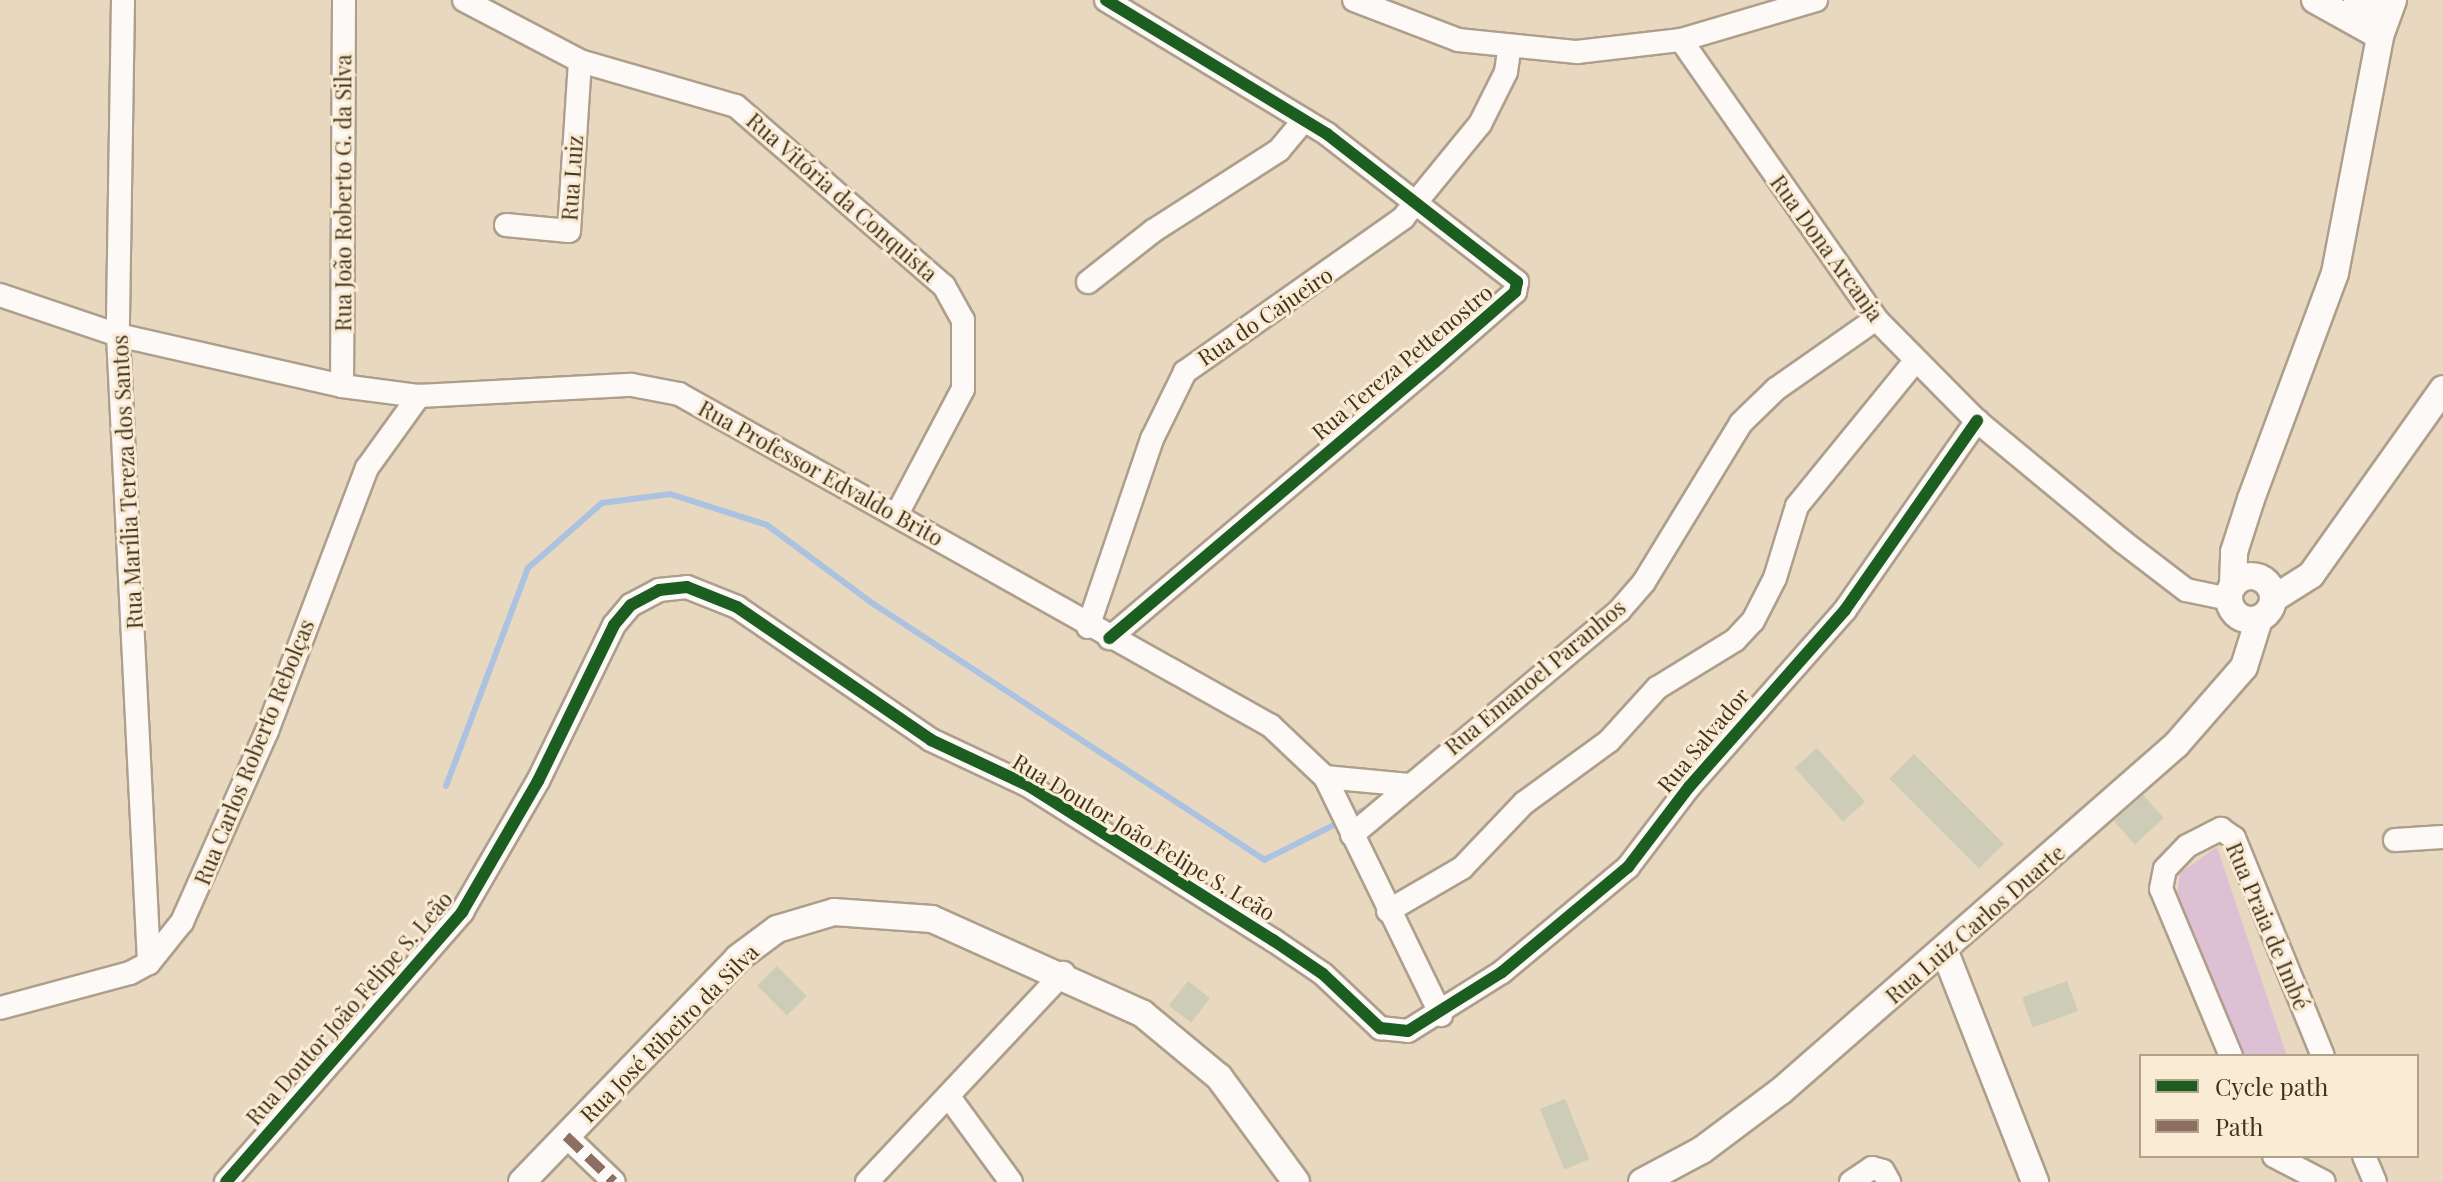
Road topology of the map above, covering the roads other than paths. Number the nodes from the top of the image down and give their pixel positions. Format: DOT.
graph roads {
  1 [pos="123,0"];
  2 [pos="344,0"];
  3 [pos="464,0"];
  4 [pos="1106,0"];
  5 [pos="1354,0"];
  6 [pos="1816,0"];
  7 [pos="2315,0"];
  8 [pos="2357,0"];
  9 [pos="2390,6"];
  10 [pos="2380,36"];
  11 [pos="1681,40"];
  12 [pos="1509,50"];
  13 [pos="580,61"];
  14 [pos="1304,120"];
  15 [pos="1419,200"];
  16 [pos="506,225"];
  17 [pos="1088,282"];
  18 [pos="0,295"];
  19 [pos="1876,319"];
  20 [pos="118,335"];
  21 [pos="1916,360"];
  22 [pos="342,386"];
  23 [pos="419,396"];
  24 [pos="2441,399"];
  25 [pos="1977,421"];
  26 [pos="897,514"];
  27 [pos="2245,522"];
  28 [pos="2231,592"];
  29 [pos="2265,599"];
  30 [pos="1088,627"];
  31 [pos="1109,638"];
  32 [pos="1325,777"];
  33 [pos="1409,785"];
  34 [pos="1352,835"];
  35 [pos="2443,837"];
  36 [pos="2395,840"];
  37 [pos="1388,911"];
  38 [pos="1945,952"];
  39 [pos="149,963"];
  40 [pos="1063,973"];
  41 [pos="0,1008"];
  42 [pos="1441,1015"];
  43 [pos="1408,1031"];
  44 [pos="2230,1054"];
  45 [pos="2322,1054"];
  46 [pos="949,1097"];
  47 [pos="566,1136"];
  48 [pos="2278,1158"];
  49 [pos="2365,1158"];
  50 [pos="226,1182"];
  51 [pos="522,1182"];
  52 [pos="614,1182"];
  53 [pos="867,1182"];
  54 [pos="1011,1182"];
  55 [pos="1296,1182"];
  56 [pos="1642,1182"];
  57 [pos="1851,1182"];
  58 [pos="1889,1182"];
  59 [pos="2035,1182"];
  60 [pos="2324,1182"];
  61 [pos="2375,1182"];
  1 -- 20 [label="street, Rua Marília Tereza dos Santos"];
  2 -- 22 [label="street, Rua João Roberto G. da Silva"];
  3 -- 13 [label="street, Rua Vitória da Conquista"];
  4 -- 14 [label="street, Rua Tereza Pettenostro"];
  5 -- 12 [label="street"];
  6 -- 11 [label="street"];
  7 -- 10 [label="street"];
  8 -- 9 [label="street"];
  9 -- 10 [label="street"];
  10 -- 27 [label="street"];
  11 -- 12 [label="street"];
  11 -- 19 [label="street, Rua Dona Arcanja"];
  12 -- 15 [label="street, Rua do Cajueiro"];
  13 -- 16 [label="street, Rua Luiz"];
  13 -- 26 [label="street, Rua Vitória da Conquista"];
  14 -- 15 [label="street, Rua Tereza Pettenostro"];
  14 -- 17 [label="street"];
  15 -- 30 [label="street, Rua do Cajueiro"];
  15 -- 31 [label="street, Rua Tereza Pettenostro"];
  18 -- 20 [label="street, Rua Professor Edvaldo Brito"];
  19 -- 21 [label="street, Rua Dona Arcanja"];
  19 -- 33 [label="street, Rua Emanoel Paranhos"];
  20 -- 22 [label="street, Rua Professor Edvaldo Brito"];
  20 -- 39 [label="street, Rua Marília Tereza dos Santos"];
  21 -- 25 [label="street, Rua Dona Arcanja"];
  21 -- 37 [label="street"];
  22 -- 23 [label="street, Rua Professor Edvaldo Brito"];
  23 -- 26 [label="street, Rua Professor Edvaldo Brito"];
  23 -- 39 [label="street, Rua Carlos Roberto Rebolças"];
  24 -- 29 [label="street"];
  25 -- 28 [label="street, Rua Dona Arcanja"];
  25 -- 42 [label="street, Rua Salvador"];
  26 -- 30 [label="street, Rua Professor Edvaldo Brito"];
  27 -- 28 [label="street"];
  27 -- 29 [label="street"];
  28 -- 29 [label="street"];
  28 -- 29 [label="street"];
  29 -- 38 [label="street, Rua Luiz Carlos Duarte"];
  30 -- 31 [label="street, Rua Professor Edvaldo Brito"];
  31 -- 32 [label="street, Rua Professor Edvaldo Brito"];
  32 -- 33 [label="street"];
  32 -- 34 [label="street, Rua Professor Edvaldo Brito"];
  33 -- 34 [label="street, Rua Emanoel Paranhos"];
  34 -- 37 [label="street, Rua Professor Edvaldo Brito"];
  35 -- 36 [label="street"];
  37 -- 42 [label="street, Rua Professor Edvaldo Brito"];
  38 -- 56 [label="street, Rua Luiz Carlos Duarte"];
  38 -- 59 [label="street"];
  39 -- 41 [label="street, Rua Carlos Roberto Rebolças"];
  40 -- 46 [label="street"];
  40 -- 47 [label="street, Rua José Ribeiro da Silva"];
  40 -- 55 [label="street"];
  42 -- 43 [label="street, Rua Salvador"];
  43 -- 50 [label="street, Rua Doutor João Felipe S. Leão"];
  44 -- 45 [label="street, Rua Praia de Imbé"];
  46 -- 53 [label="street"];
  46 -- 54 [label="street"];
  47 -- 51 [label="street, Rua José Ribeiro da Silva"];
  47 -- 52 [label="street"];
  48 -- 60 [label="street"];
  49 -- 61 [label="street"];
  57 -- 58 [label="street"];
}
